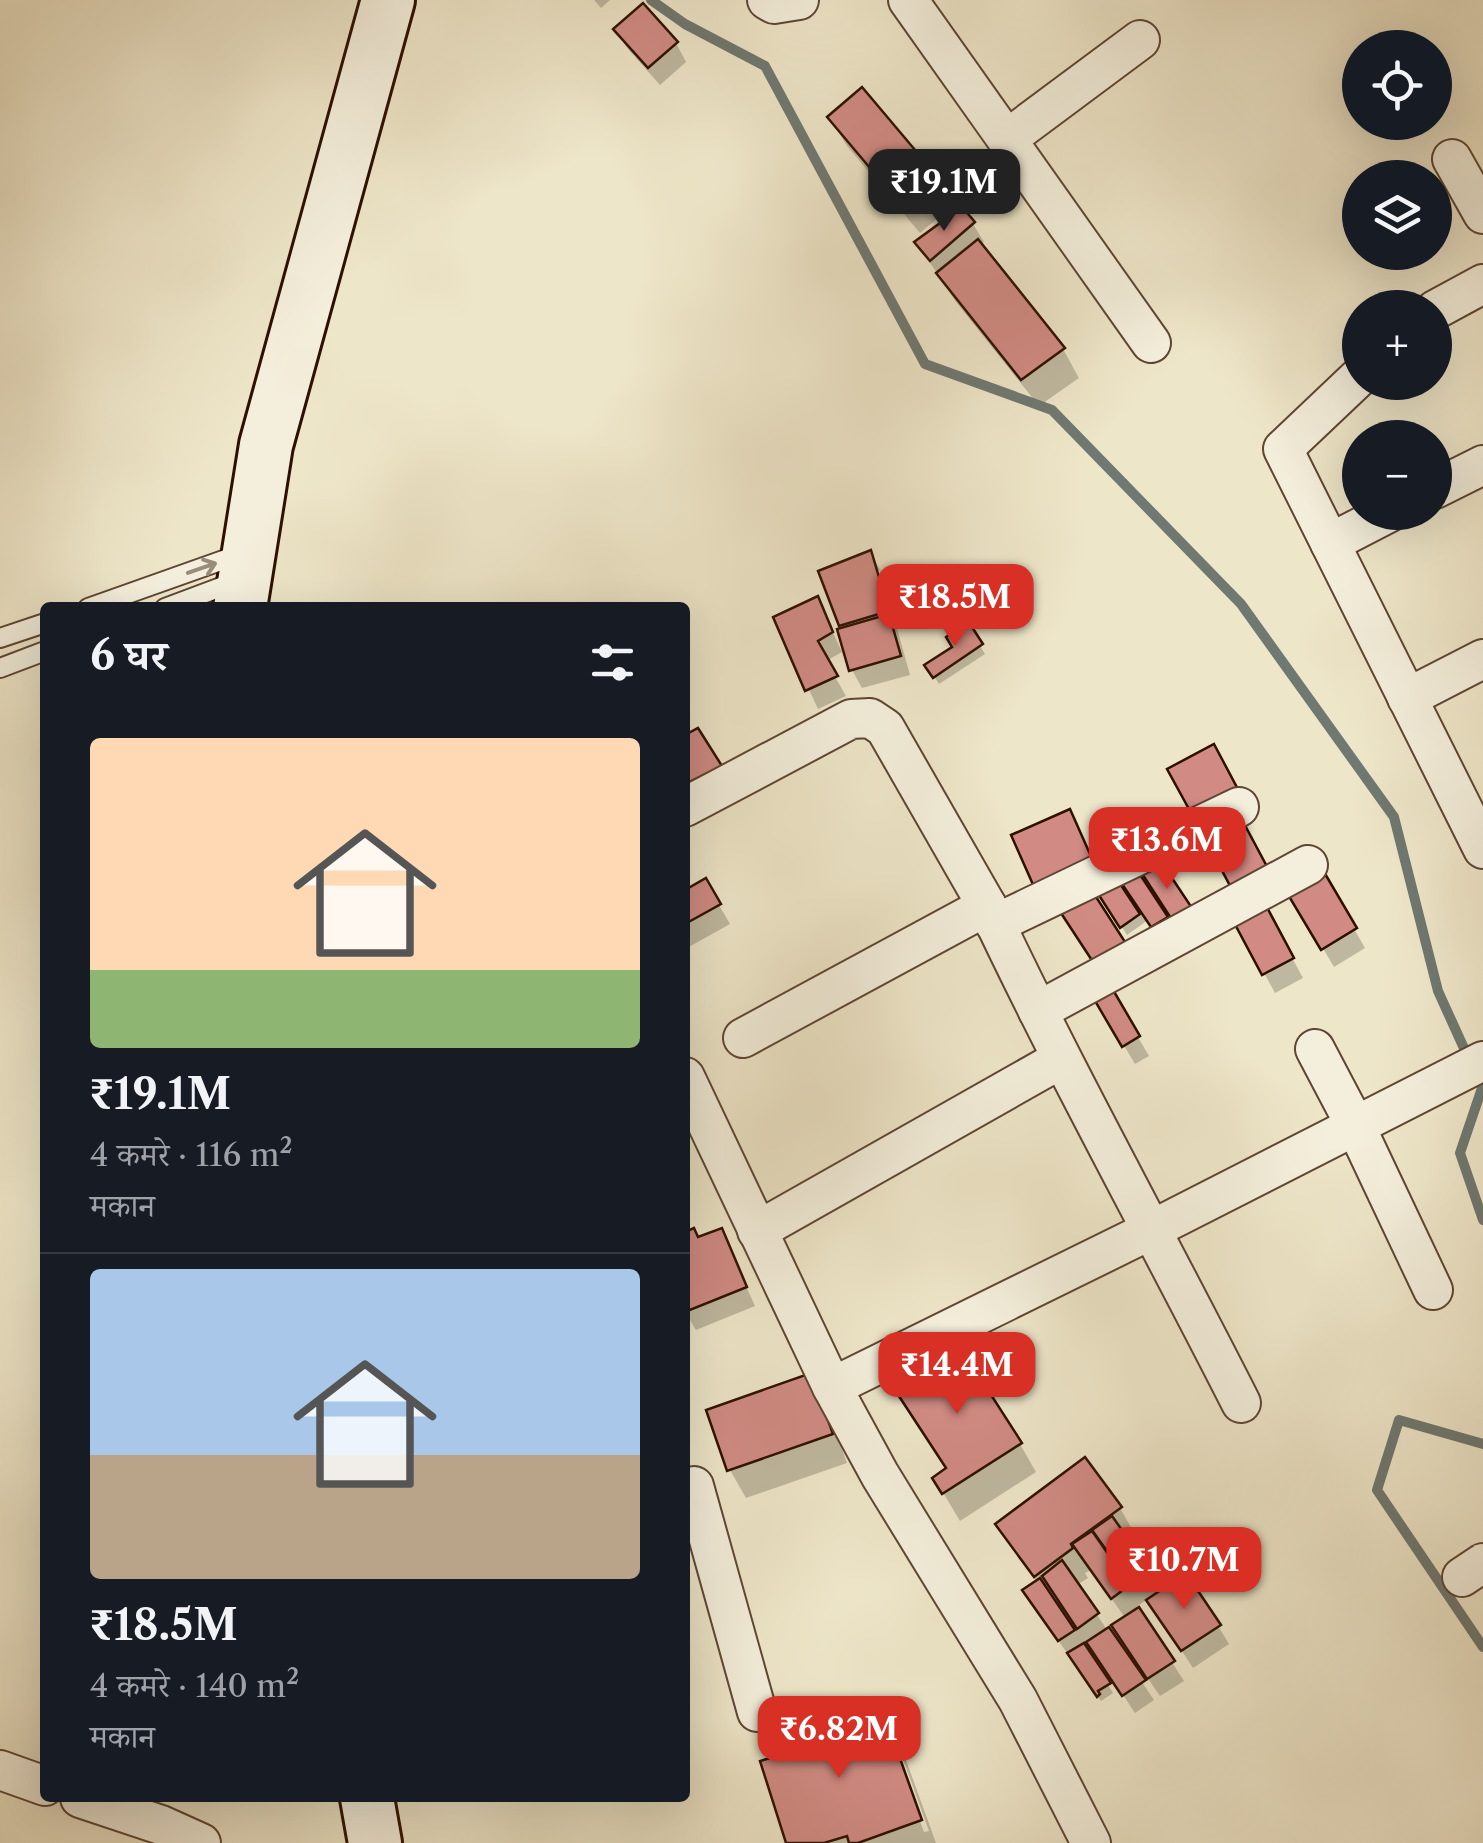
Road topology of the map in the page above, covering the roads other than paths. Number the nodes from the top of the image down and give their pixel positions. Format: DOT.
graph roads {
  1 [pos="388,0"];
  2 [pos="767,0"];
  3 [pos="799,0"];
  4 [pos="908,0"];
  5 [pos="1140,40"];
  6 [pos="1006,139"];
  7 [pos="1452,159"];
  8 [pos="1483,214"];
  9 [pos="1483,284"];
  10 [pos="1452,301"];
  11 [pos="1151,342"];
  12 [pos="1342,393"];
  13 [pos="1483,465"];
  14 [pos="1452,481"];
  15 [pos="1355,530"];
  16 [pos="1330,543"];
  17 [pos="244,579"];
  18 [pos="120,602"];
  19 [pos="182,602"];
  20 [pos="40,624"];
  21 [pos="0,638"];
  22 [pos="40,654"];
  23 [pos="1483,659"];
  24 [pos="0,668"];
  25 [pos="1407,698"];
  26 [pos="690,804"];
  27 [pos="1239,807"];
  28 [pos="1483,849"];
  29 [pos="1308,865"];
  30 [pos="991,915"];
  31 [pos="1038,1011"];
  32 [pos="744,1038"];
  33 [pos="1315,1048"];
  34 [pos="1061,1059"];
  35 [pos="1468,1069"];
  36 [pos="690,1088"];
  37 [pos="1356,1125"];
  38 [pos="1154,1229"];
  39 [pos="757,1230"];
  40 [pos="1432,1290"];
  41 [pos="832,1386"];
  42 [pos="1241,1403"];
  43 [pos="690,1487"];
  44 [pos="758,1712"];
  45 [pos="0,1770"];
  46 [pos="40,1784"];
  47 [pos="92,1802"];
  48 [pos="368,1802"];
  49 [pos="201,1843"];
  50 [pos="375,1843"];
  51 [pos="1091,1843"];
  1 -- 17 [label="street"];
  2 -- 3 [label="street"];
  4 -- 6 [label="street"];
  5 -- 6 [label="street"];
  6 -- 11 [label="street"];
  7 -- 8 [label="street"];
  9 -- 10 [label="street"];
  12 -- 16 [label="street"];
  13 -- 14 [label="street"];
  15 -- 16 [label="street"];
  16 -- 25 [label="street"];
  18 -- 17 [label="lane, one-way"];
  17 -- 19 [label="lane"];
  20 -- 21 [label="lane"];
  22 -- 24 [label="lane"];
  23 -- 25 [label="street"];
  25 -- 28 [label="street"];
  26 -- 30 [label="street"];
  27 -- 30 [label="street"];
  29 -- 31 [label="street"];
  30 -- 31 [label="street"];
  30 -- 32 [label="street"];
  31 -- 34 [label="street"];
  33 -- 37 [label="street"];
  34 -- 38 [label="street"];
  34 -- 39 [label="street"];
  35 -- 37 [label="street"];
  36 -- 39 [label="street"];
  37 -- 38 [label="street"];
  37 -- 40 [label="street"];
  38 -- 41 [label="street"];
  38 -- 42 [label="street"];
  39 -- 41 [label="street"];
  41 -- 51 [label="street"];
  43 -- 44 [label="street"];
  45 -- 46 [label="street"];
  47 -- 49 [label="street"];
  48 -- 50 [label="street"];
}
